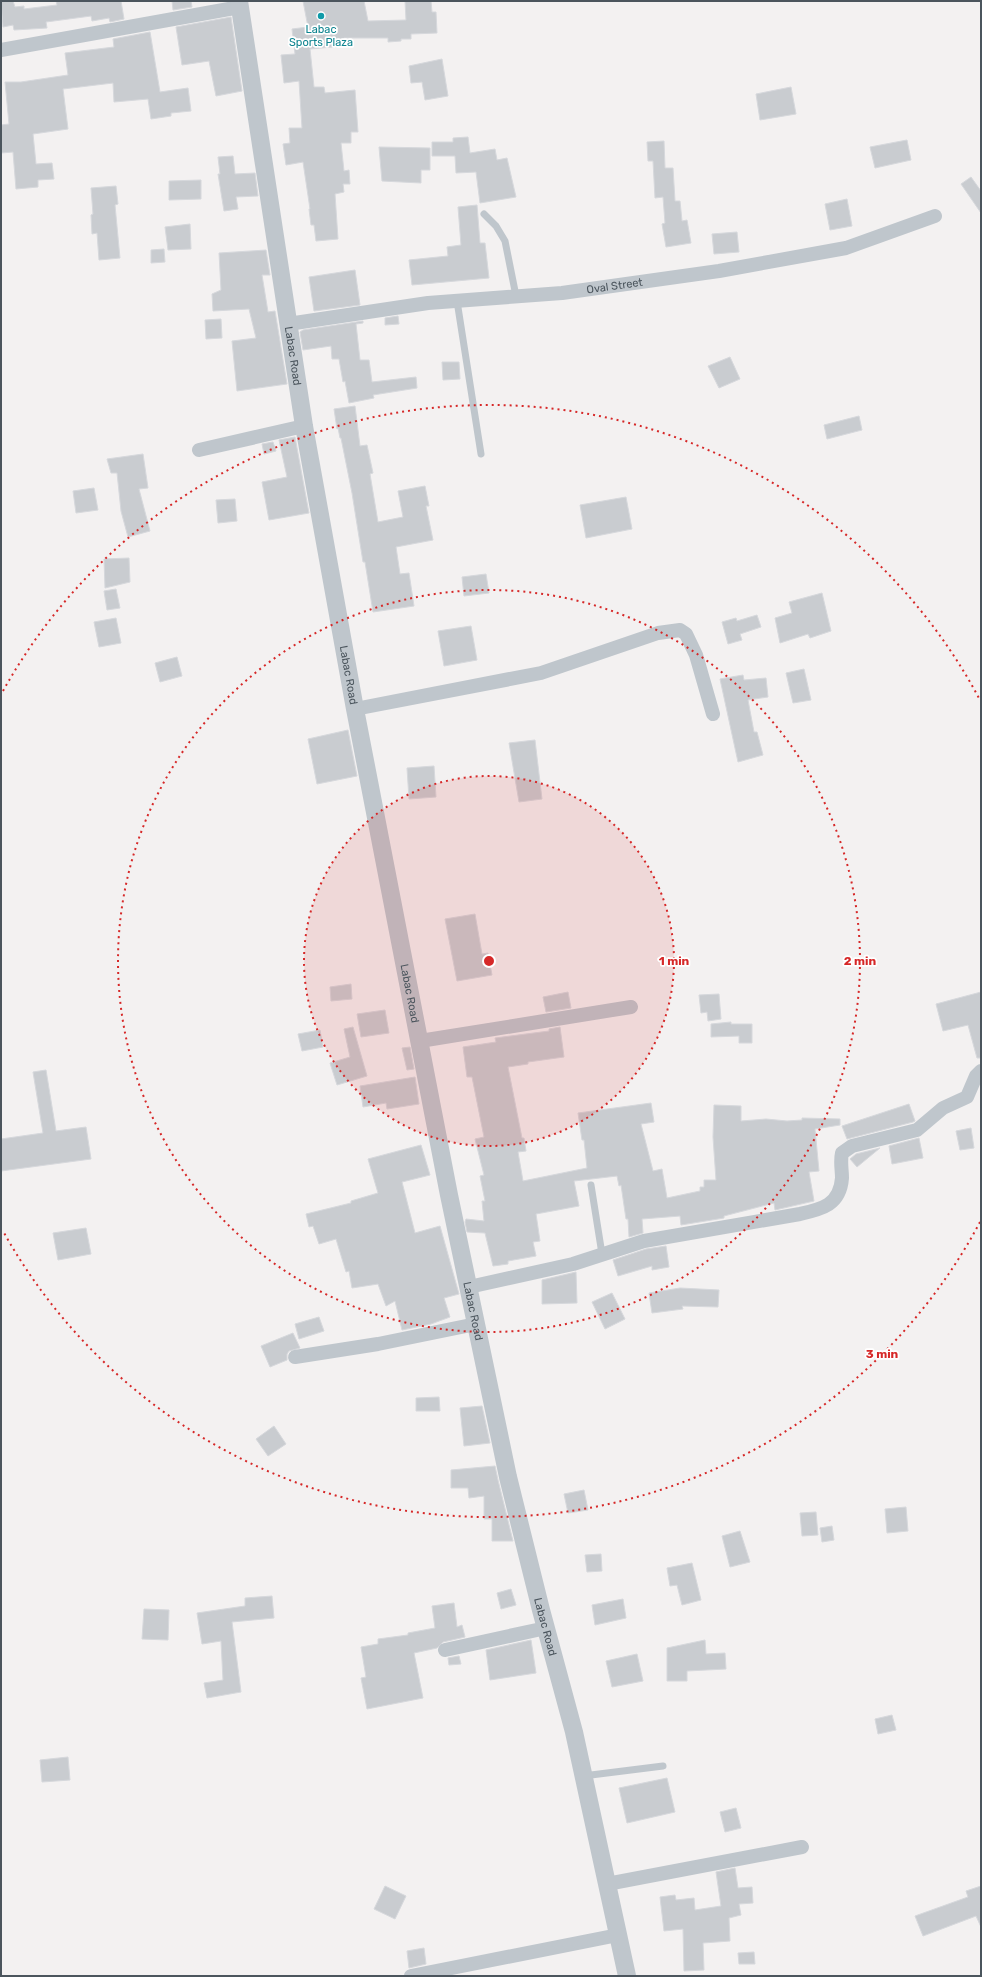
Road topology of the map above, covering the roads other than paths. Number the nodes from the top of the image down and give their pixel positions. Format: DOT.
graph roads {
  1 [pos="240,4"];
  2 [pos="1,50"];
  3 [pos="484,214"];
  4 [pos="935,216"];
  5 [pos="516,296"];
  6 [pos="457,300"];
  7 [pos="288,324"];
  8 [pos="304,426"];
  9 [pos="198,450"];
  10 [pos="481,454"];
  11 [pos="355,709"];
  12 [pos="713,714"];
  13 [pos="632,1007"];
  14 [pos="420,1041"];
  15 [pos="981,1071"];
  16 [pos="591,1185"];
  17 [pos="602,1254"];
  18 [pos="469,1287"];
  19 [pos="476,1324"];
  20 [pos="295,1357"];
  21 [pos="546,1628"];
  22 [pos="445,1650"];
  23 [pos="663,1766"];
  24 [pos="583,1776"];
  25 [pos="802,1847"];
  26 [pos="607,1884"];
  27 [pos="618,1935"];
  28 [pos="411,1976"];
  29 [pos="627,1976"];
  1 -- 2 [label="street"];
  1 -- 7 [label="street, Labac Road"];
  3 -- 5 [label="lane"];
  4 -- 5 [label="street, Oval Street"];
  5 -- 6 [label="street, Oval Street"];
  6 -- 7 [label="street, Oval Street"];
  6 -- 10 [label="lane"];
  7 -- 8 [label="street, Labac Road"];
  8 -- 9 [label="street"];
  8 -- 11 [label="street, Labac Road"];
  11 -- 12 [label="street"];
  11 -- 14 [label="street, Labac Road"];
  13 -- 14 [label="street"];
  14 -- 18 [label="street, Labac Road"];
  15 -- 17 [label="street"];
  16 -- 17 [label="lane"];
  17 -- 18 [label="street"];
  18 -- 19 [label="street, Labac Road"];
  19 -- 20 [label="street"];
  19 -- 21 [label="street, Labac Road"];
  21 -- 22 [label="street"];
  21 -- 24 [label="street, Labac Road"];
  23 -- 24 [label="lane"];
  24 -- 26 [label="street, Labac Road"];
  25 -- 26 [label="street"];
  26 -- 27 [label="street, Labac Road"];
  27 -- 28 [label="street"];
  27 -- 29 [label="street, Labac Road"];
}
